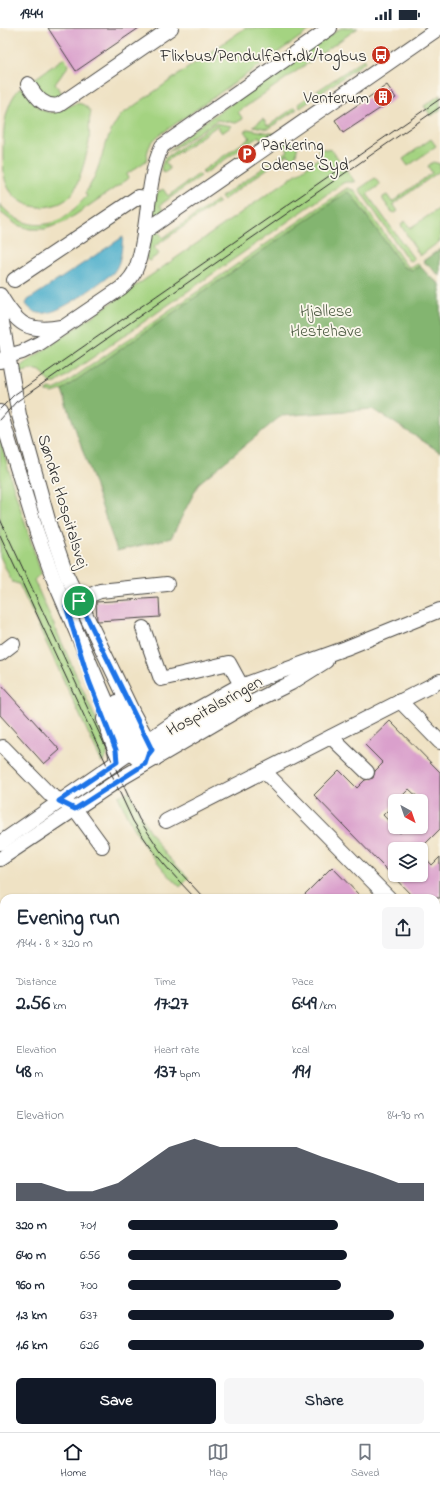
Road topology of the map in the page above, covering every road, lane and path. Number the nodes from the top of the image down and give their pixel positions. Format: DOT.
graph roads {
  1 [pos="171,28"];
  2 [pos="330,28"];
  3 [pos="439,28"];
  4 [pos="28,84"];
  5 [pos="150,198"];
  6 [pos="144,232"];
  7 [pos="14,280"];
  8 [pos="0,295"];
  9 [pos="0,311"];
  10 [pos="64,327"];
  11 [pos="2,357"];
  12 [pos="0,412"];
  13 [pos="167,584"];
  14 [pos="79,601"];
  15 [pos="67,608"];
  16 [pos="440,610"];
  17 [pos="143,628"];
  18 [pos="13,644"];
  19 [pos="346,648"];
  20 [pos="0,654"];
  21 [pos="286,669"];
  22 [pos="440,681"];
  23 [pos="241,686"];
  24 [pos="400,701"];
  25 [pos="331,736"];
  26 [pos="440,742"];
  27 [pos="3,747"];
  28 [pos="144,753"];
  29 [pos="117,762"];
  30 [pos="264,771"];
  31 [pos="366,772"];
  32 [pos="68,805"];
  33 [pos="166,822"];
  34 [pos="0,843"];
  35 [pos="102,846"];
  36 [pos="0,860"];
  37 [pos="384,894"];
  1 -- 4 [label="street"];
  2 -- 5 [label="street"];
  3 -- 6 [label="street"];
  5 -- 6 [label="street"];
  5 -- 7 [label="street"];
  6 -- 10 [label="street"];
  8 -- 10 [label="street"];
  9 -- 11 [label="street, Søndre Hospitalsvej"];
  10 -- 11 [label="street"];
  11 -- 14 [label="street, Søndre Hospitalsvej"];
  12 -- 15 [label="street, Søndre Hospitalsvej"];
  13 -- 14 [label="street"];
  14 -- 15 [label="street"];
  14 -- 28 [label="street, Søndre Hospitalsvej"];
  15 -- 28 [label="street, Søndre Hospitalsvej"];
  15 -- 29 [label="street"];
  16 -- 19 [label="street, Hospitalsringen"];
  17 -- 23 [label="street"];
  18 -- 20 [label="street"];
  19 -- 21 [label="street, Hospitalsringen"];
  19 -- 28 [label="street, Hospitalsringen"];
  21 -- 23 [label="street, Hospitalsringen"];
  21 -- 28 [label="street"];
  22 -- 24 [label="street"];
  23 -- 28 [label="street, Hospitalsringen"];
  24 -- 25 [label="street"];
  24 -- 26 [label="street"];
  25 -- 30 [label="street"];
  25 -- 31 [label="street"];
  27 -- 32 [label="street"];
  28 -- 29 [label="street, Hospitalsringen"];
  28 -- 32 [label="street"];
  29 -- 32 [label="street, Hospitalsringen"];
  30 -- 33 [label="street"];
  30 -- 37 [label="street"];
  32 -- 34 [label="street, Hospitalsringen"];
  32 -- 35 [label="street"];
  32 -- 36 [label="street, Hospitalsringen"];
}
